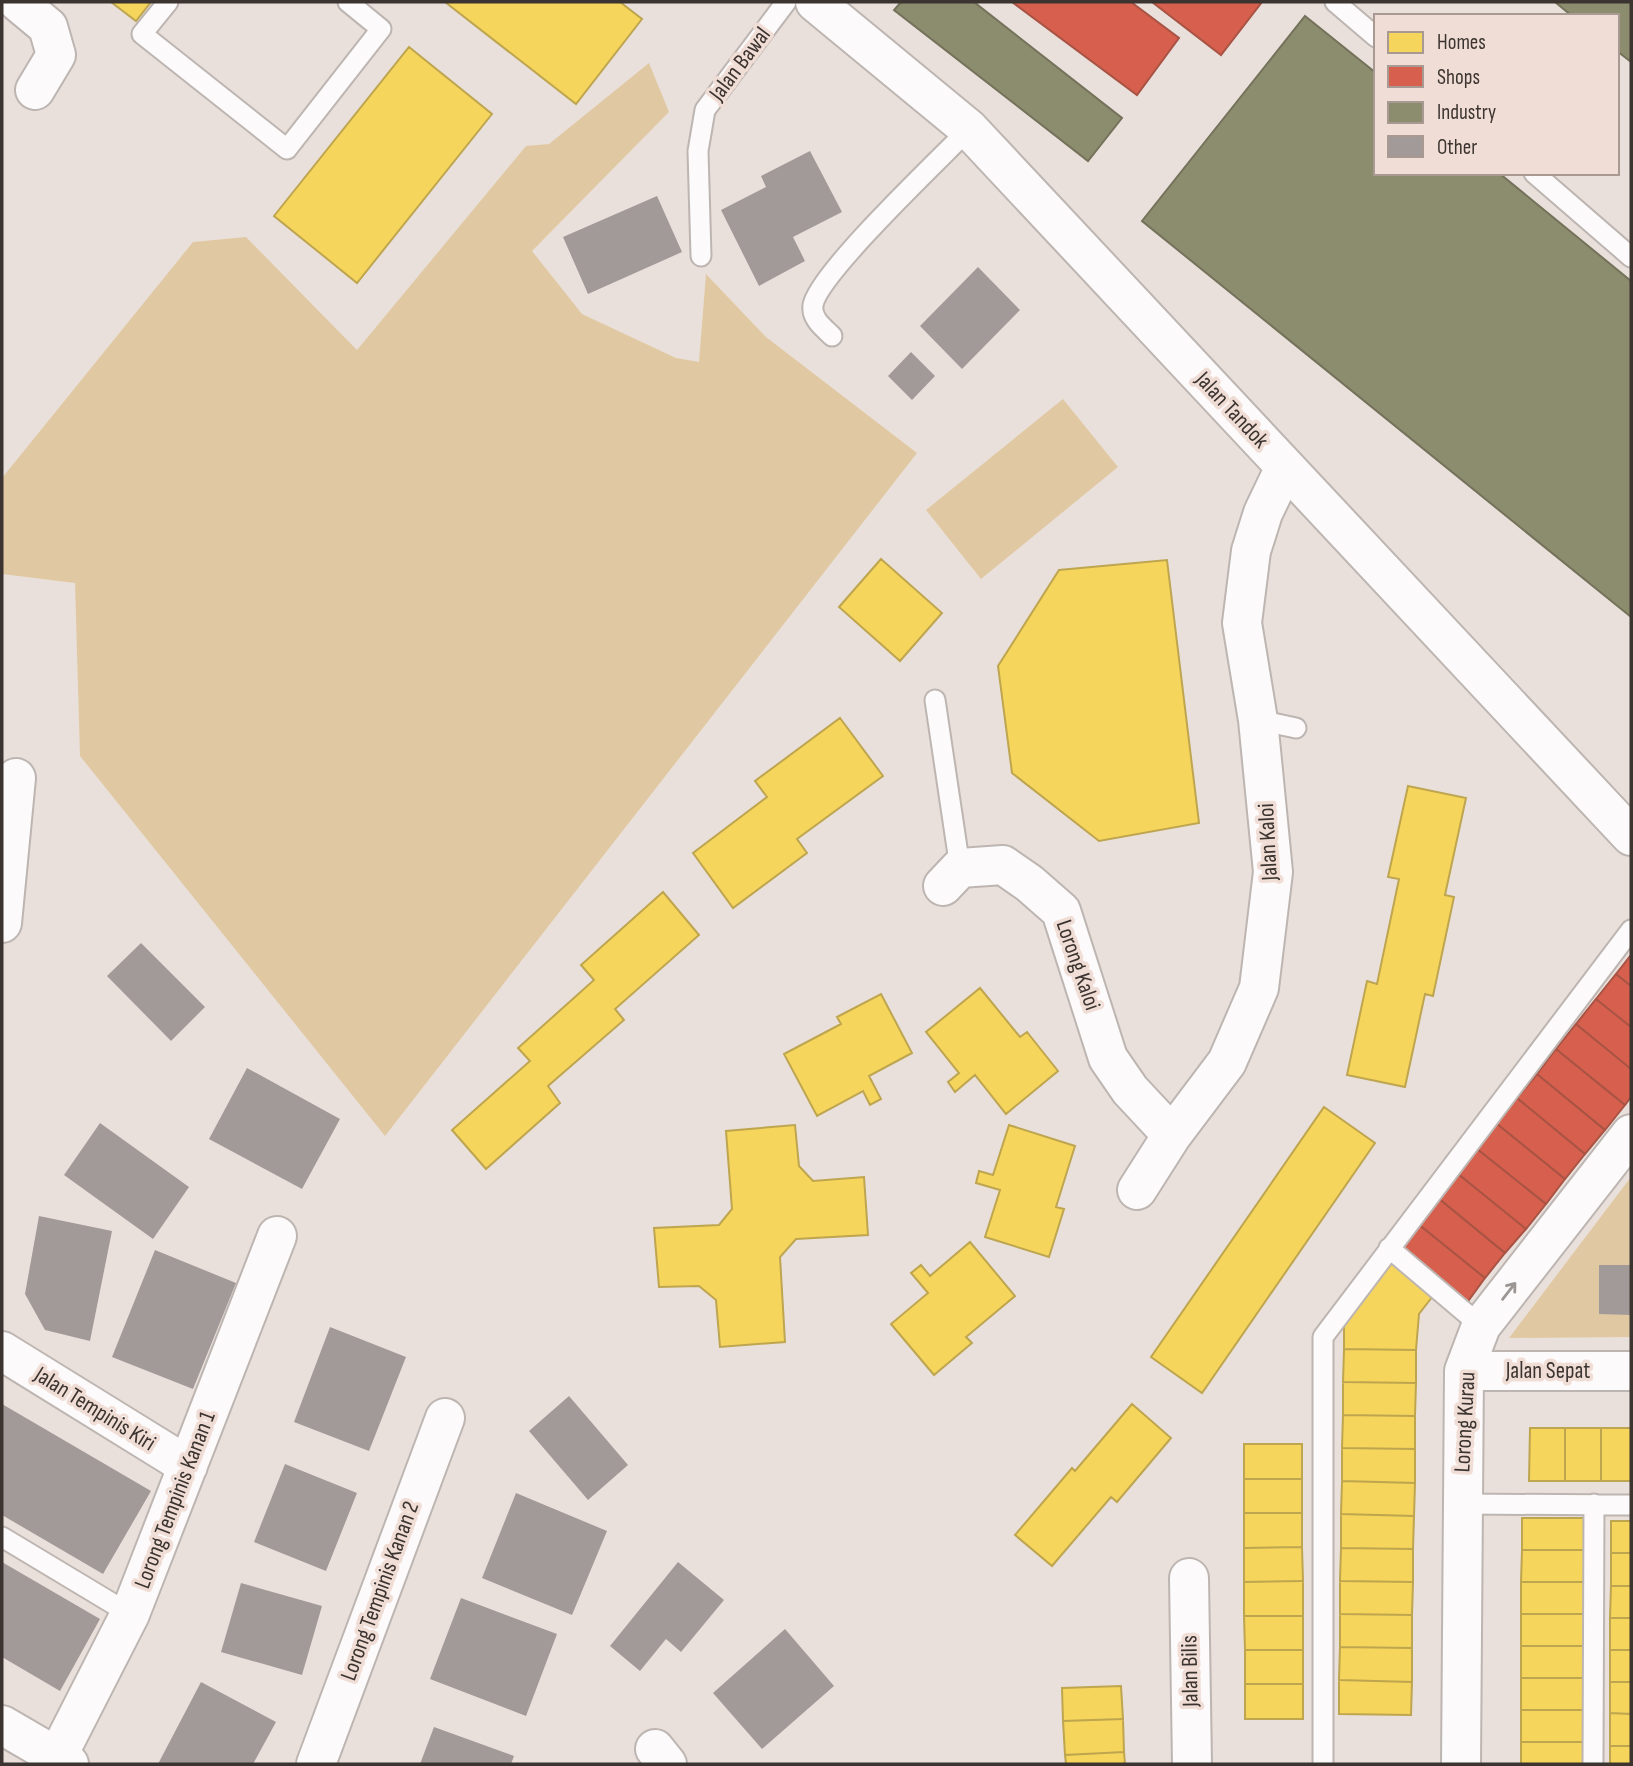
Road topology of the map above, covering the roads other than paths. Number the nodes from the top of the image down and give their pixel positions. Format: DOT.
graph roads {
  1 [pos="18,2"];
  2 [pos="168,2"];
  3 [pos="348,2"];
  4 [pos="1335,2"];
  5 [pos="811,3"];
  6 [pos="1374,35"];
  7 [pos="35,90"];
  8 [pos="969,129"];
  9 [pos="1536,175"];
  10 [pos="701,256"];
  11 [pos="1631,257"];
  12 [pos="832,336"];
  13 [pos="1285,467"];
  14 [pos="935,700"];
  15 [pos="1258,720"];
  16 [pos="1296,728"];
  17 [pos="16,778"];
  18 [pos="1631,836"];
  19 [pos="951,877"];
  20 [pos="2,923"];
  21 [pos="1631,930"];
  22 [pos="1631,1134"];
  23 [pos="1172,1135"];
  24 [pos="1137,1190"];
  25 [pos="277,1236"];
  26 [pos="1389,1248"];
  27 [pos="1482,1326"];
  28 [pos="2,1351"];
  29 [pos="1464,1371"];
  30 [pos="1631,1371"];
  31 [pos="445,1418"];
  32 [pos="188,1466"];
  33 [pos="1462,1504"];
  34 [pos="1594,1504"];
  35 [pos="1631,1504"];
  36 [pos="2,1537"];
  37 [pos="1189,1578"];
  38 [pos="130,1614"];
  39 [pos="2,1725"];
  40 [pos="63,1760"];
  41 [pos="316,1764"];
  42 [pos="1192,1764"];
  43 [pos="1323,1764"];
  44 [pos="1461,1764"];
  45 [pos="1593,1764"];
  1 -- 7 [label="street"];
  2 -- 3 [label="lane"];
  4 -- 6 [label="lane"];
  5 -- 8 [label="street, Jalan Tandok"];
  5 -- 10 [label="lane, Jalan Bawal"];
  8 -- 12 [label="lane"];
  8 -- 13 [label="street, Jalan Tandok"];
  9 -- 11 [label="lane"];
  13 -- 15 [label="street, Jalan Kaloi"];
  13 -- 18 [label="street, Jalan Tandok"];
  14 -- 19 [label="lane"];
  15 -- 16 [label="lane"];
  15 -- 23 [label="street, Jalan Kaloi"];
  17 -- 20 [label="street"];
  19 -- 23 [label="street, Lorong Kaloi"];
  21 -- 26 [label="lane"];
  27 -- 22 [label="street, Lorong Kurau, one-way"];
  23 -- 24 [label="street, Jalan Kaloi"];
  25 -- 32 [label="street, Lorong Tempinis Kanan 1"];
  26 -- 27 [label="lane"];
  26 -- 43 [label="lane"];
  27 -- 29 [label="street, Lorong Kurau"];
  28 -- 32 [label="street, Jalan Tempinis Kiri"];
  29 -- 30 [label="street, Jalan Sepat"];
  29 -- 33 [label="street, Lorong Kurau"];
  31 -- 41 [label="street, Lorong Tempinis Kanan 2"];
  32 -- 38 [label="street, Lorong Tempinis Kanan 1"];
  33 -- 34 [label="lane"];
  33 -- 44 [label="street, Lorong Kurau"];
  34 -- 35 [label="lane"];
  34 -- 45 [label="lane"];
  36 -- 38 [label="lane"];
  37 -- 42 [label="street, Jalan Bilis"];
  38 -- 40 [label="street, Lorong Tempinis Kanan 1"];
  39 -- 40 [label="street"];
}
